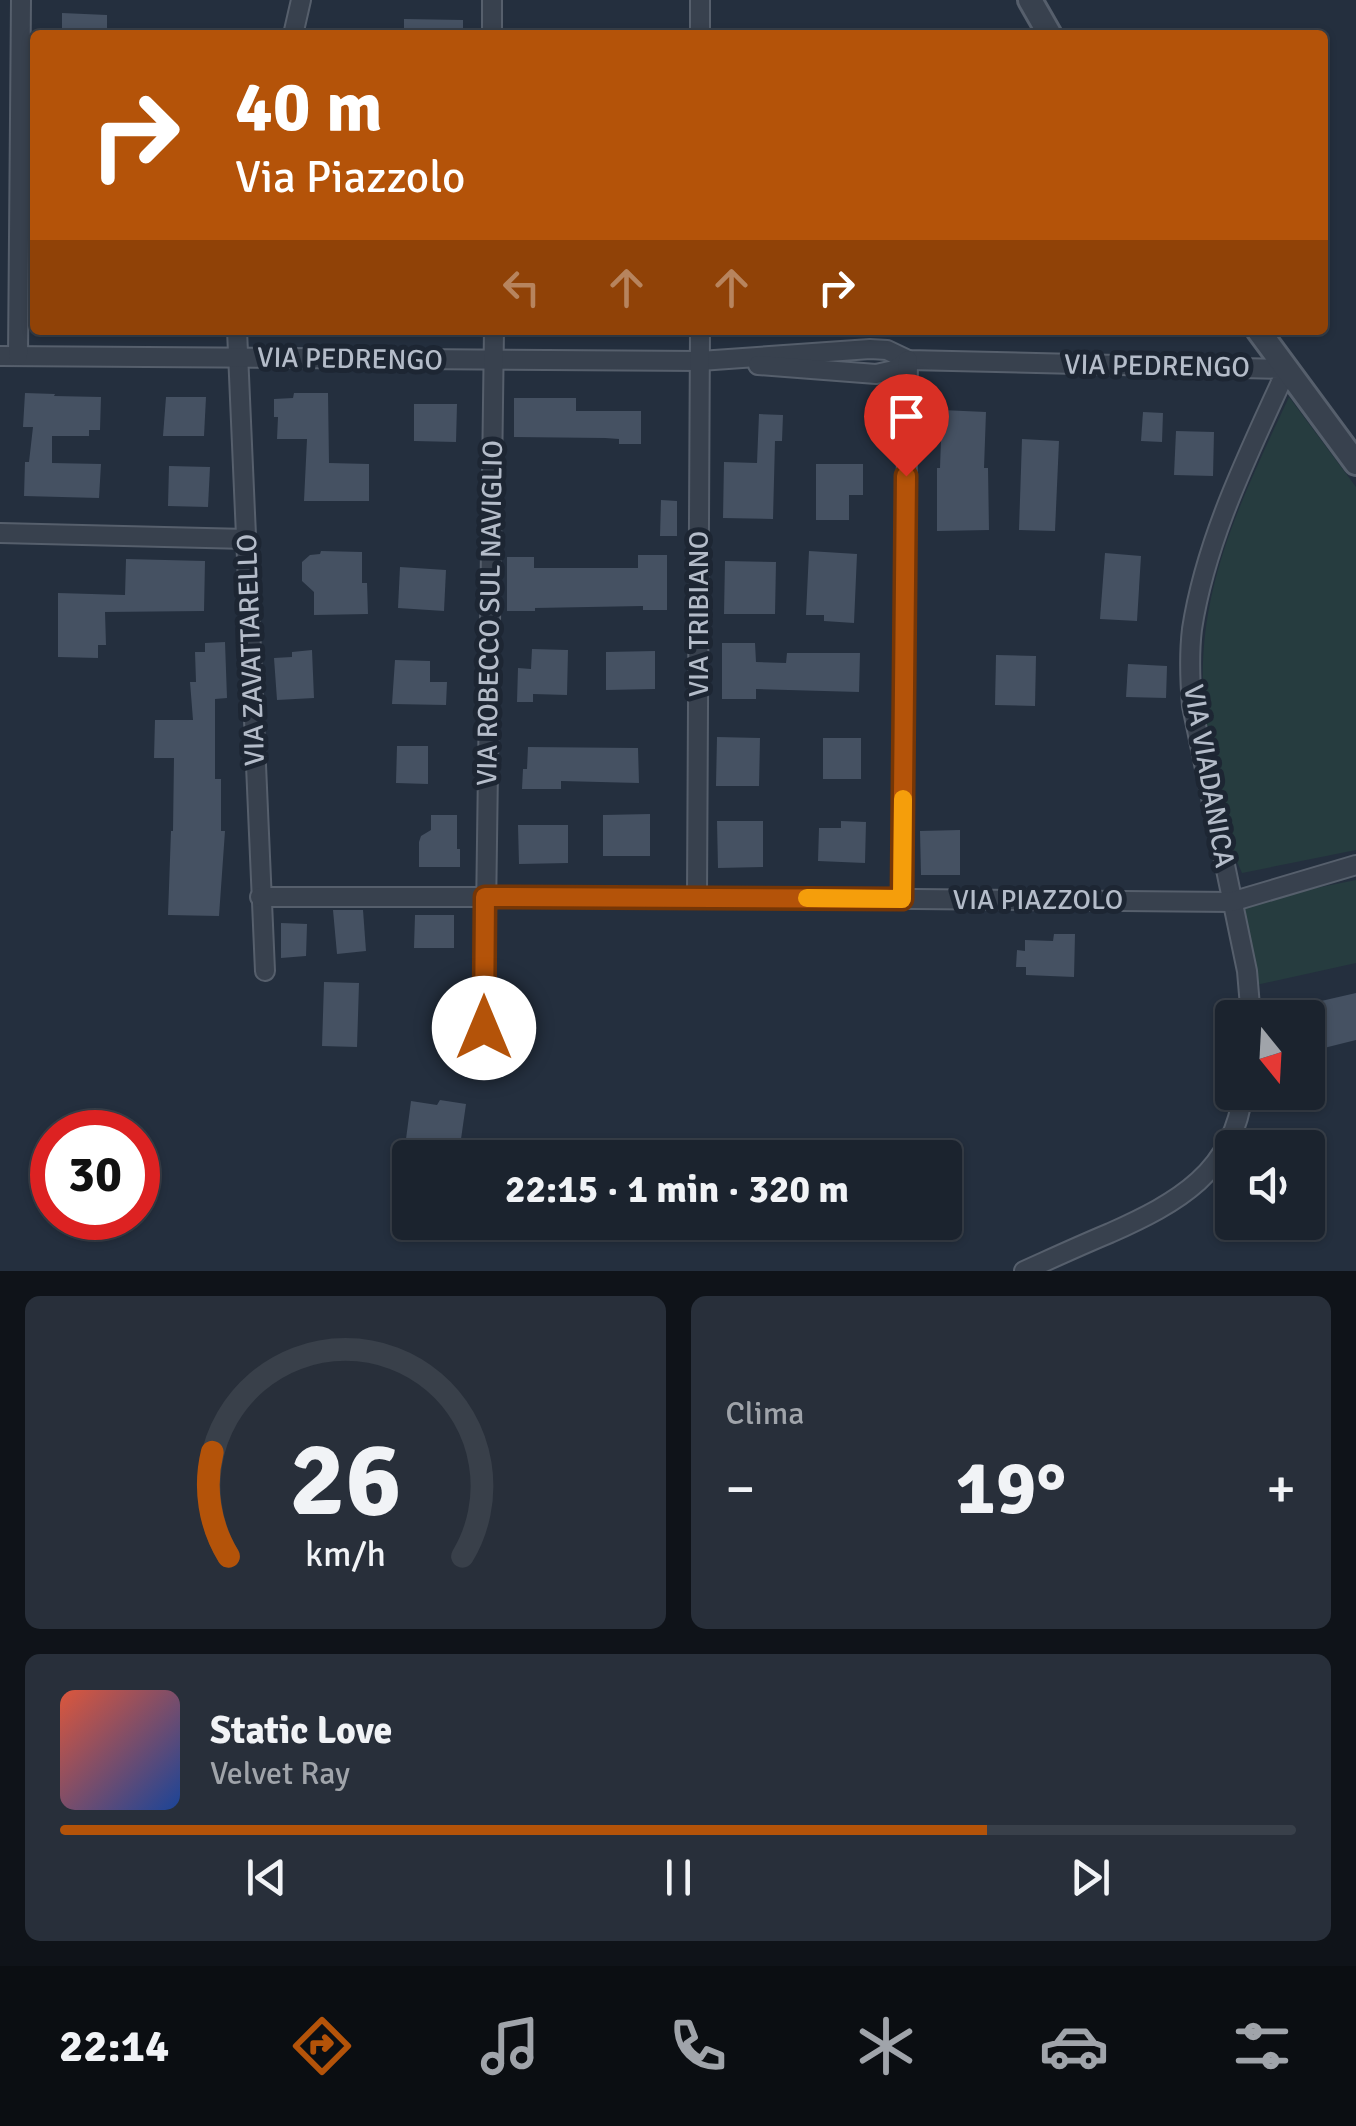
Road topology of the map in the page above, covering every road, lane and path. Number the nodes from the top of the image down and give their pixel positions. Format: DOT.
graph roads {
  1 [pos="21,0"];
  2 [pos="301,0"];
  3 [pos="492,0"];
  4 [pos="700,0"];
  5 [pos="1030,0"];
  6 [pos="294,30"];
  7 [pos="492,30"];
  8 [pos="700,30"];
  9 [pos="1047,30"];
  10 [pos="237,335"];
  11 [pos="494,335"];
  12 [pos="700,335"];
  13 [pos="1262,335"];
  14 [pos="9,356"];
  15 [pos="236,358"];
  16 [pos="908,360"];
  17 [pos="494,361"];
  18 [pos="700,361"];
  19 [pos="1286,369"];
  20 [pos="1356,463"];
  21 [pos="0,534"];
  22 [pos="247,539"];
  23 [pos="1356,865"];
  24 [pos="485,897"];
  25 [pos="696,897"];
  26 [pos="260,898"];
  27 [pos="902,899"];
  28 [pos="1231,902"];
  29 [pos="265,970"];
  30 [pos="1248,1000"];
  31 [pos="484,1061"];
  32 [pos="1240,1110"];
  33 [pos="1024,1271"];
  1 -- 14 [label="street"];
  2 -- 6 [label="street"];
  3 -- 7 [label="street"];
  4 -- 8 [label="street"];
  5 -- 9 [label="street"];
  10 -- 15 [label="street, VIA ZAVATTARELLO"];
  11 -- 17 [label="street, VIA ROBECCO SUL NAVIGLIO"];
  12 -- 18 [label="street, VIA TRIBIANO"];
  13 -- 19 [label="street"];
  14 -- 15 [label="street, VIA PEDRENGO"];
  15 -- 17 [label="street, VIA PEDRENGO"];
  15 -- 22 [label="street, VIA ZAVATTARELLO"];
  16 -- 18 [label="street, VIA PEDRENGO"];
  16 -- 19 [label="street, VIA PEDRENGO"];
  16 -- 27 [label="street"];
  17 -- 18 [label="street, VIA PEDRENGO"];
  17 -- 24 [label="street, VIA ROBECCO SUL NAVIGLIO"];
  18 -- 25 [label="street, VIA TRIBIANO"];
  19 -- 20 [label="street"];
  19 -- 28 [label="street, VIA VIADANICA"];
  21 -- 22 [label="street"];
  22 -- 26 [label="street, VIA ZAVATTARELLO"];
  23 -- 28 [label="street, VIA PIAZZOLO"];
  24 -- 25 [label="street, VIA PIAZZOLO"];
  24 -- 26 [label="street, VIA PIAZZOLO"];
  24 -- 31 [label="street"];
  25 -- 27 [label="street, VIA PIAZZOLO"];
  26 -- 29 [label="street, VIA ZAVATTARELLO"];
  27 -- 28 [label="street, VIA PIAZZOLO"];
  28 -- 30 [label="street, VIA VIADANICA"];
  32 -- 33 [label="street"];
}
